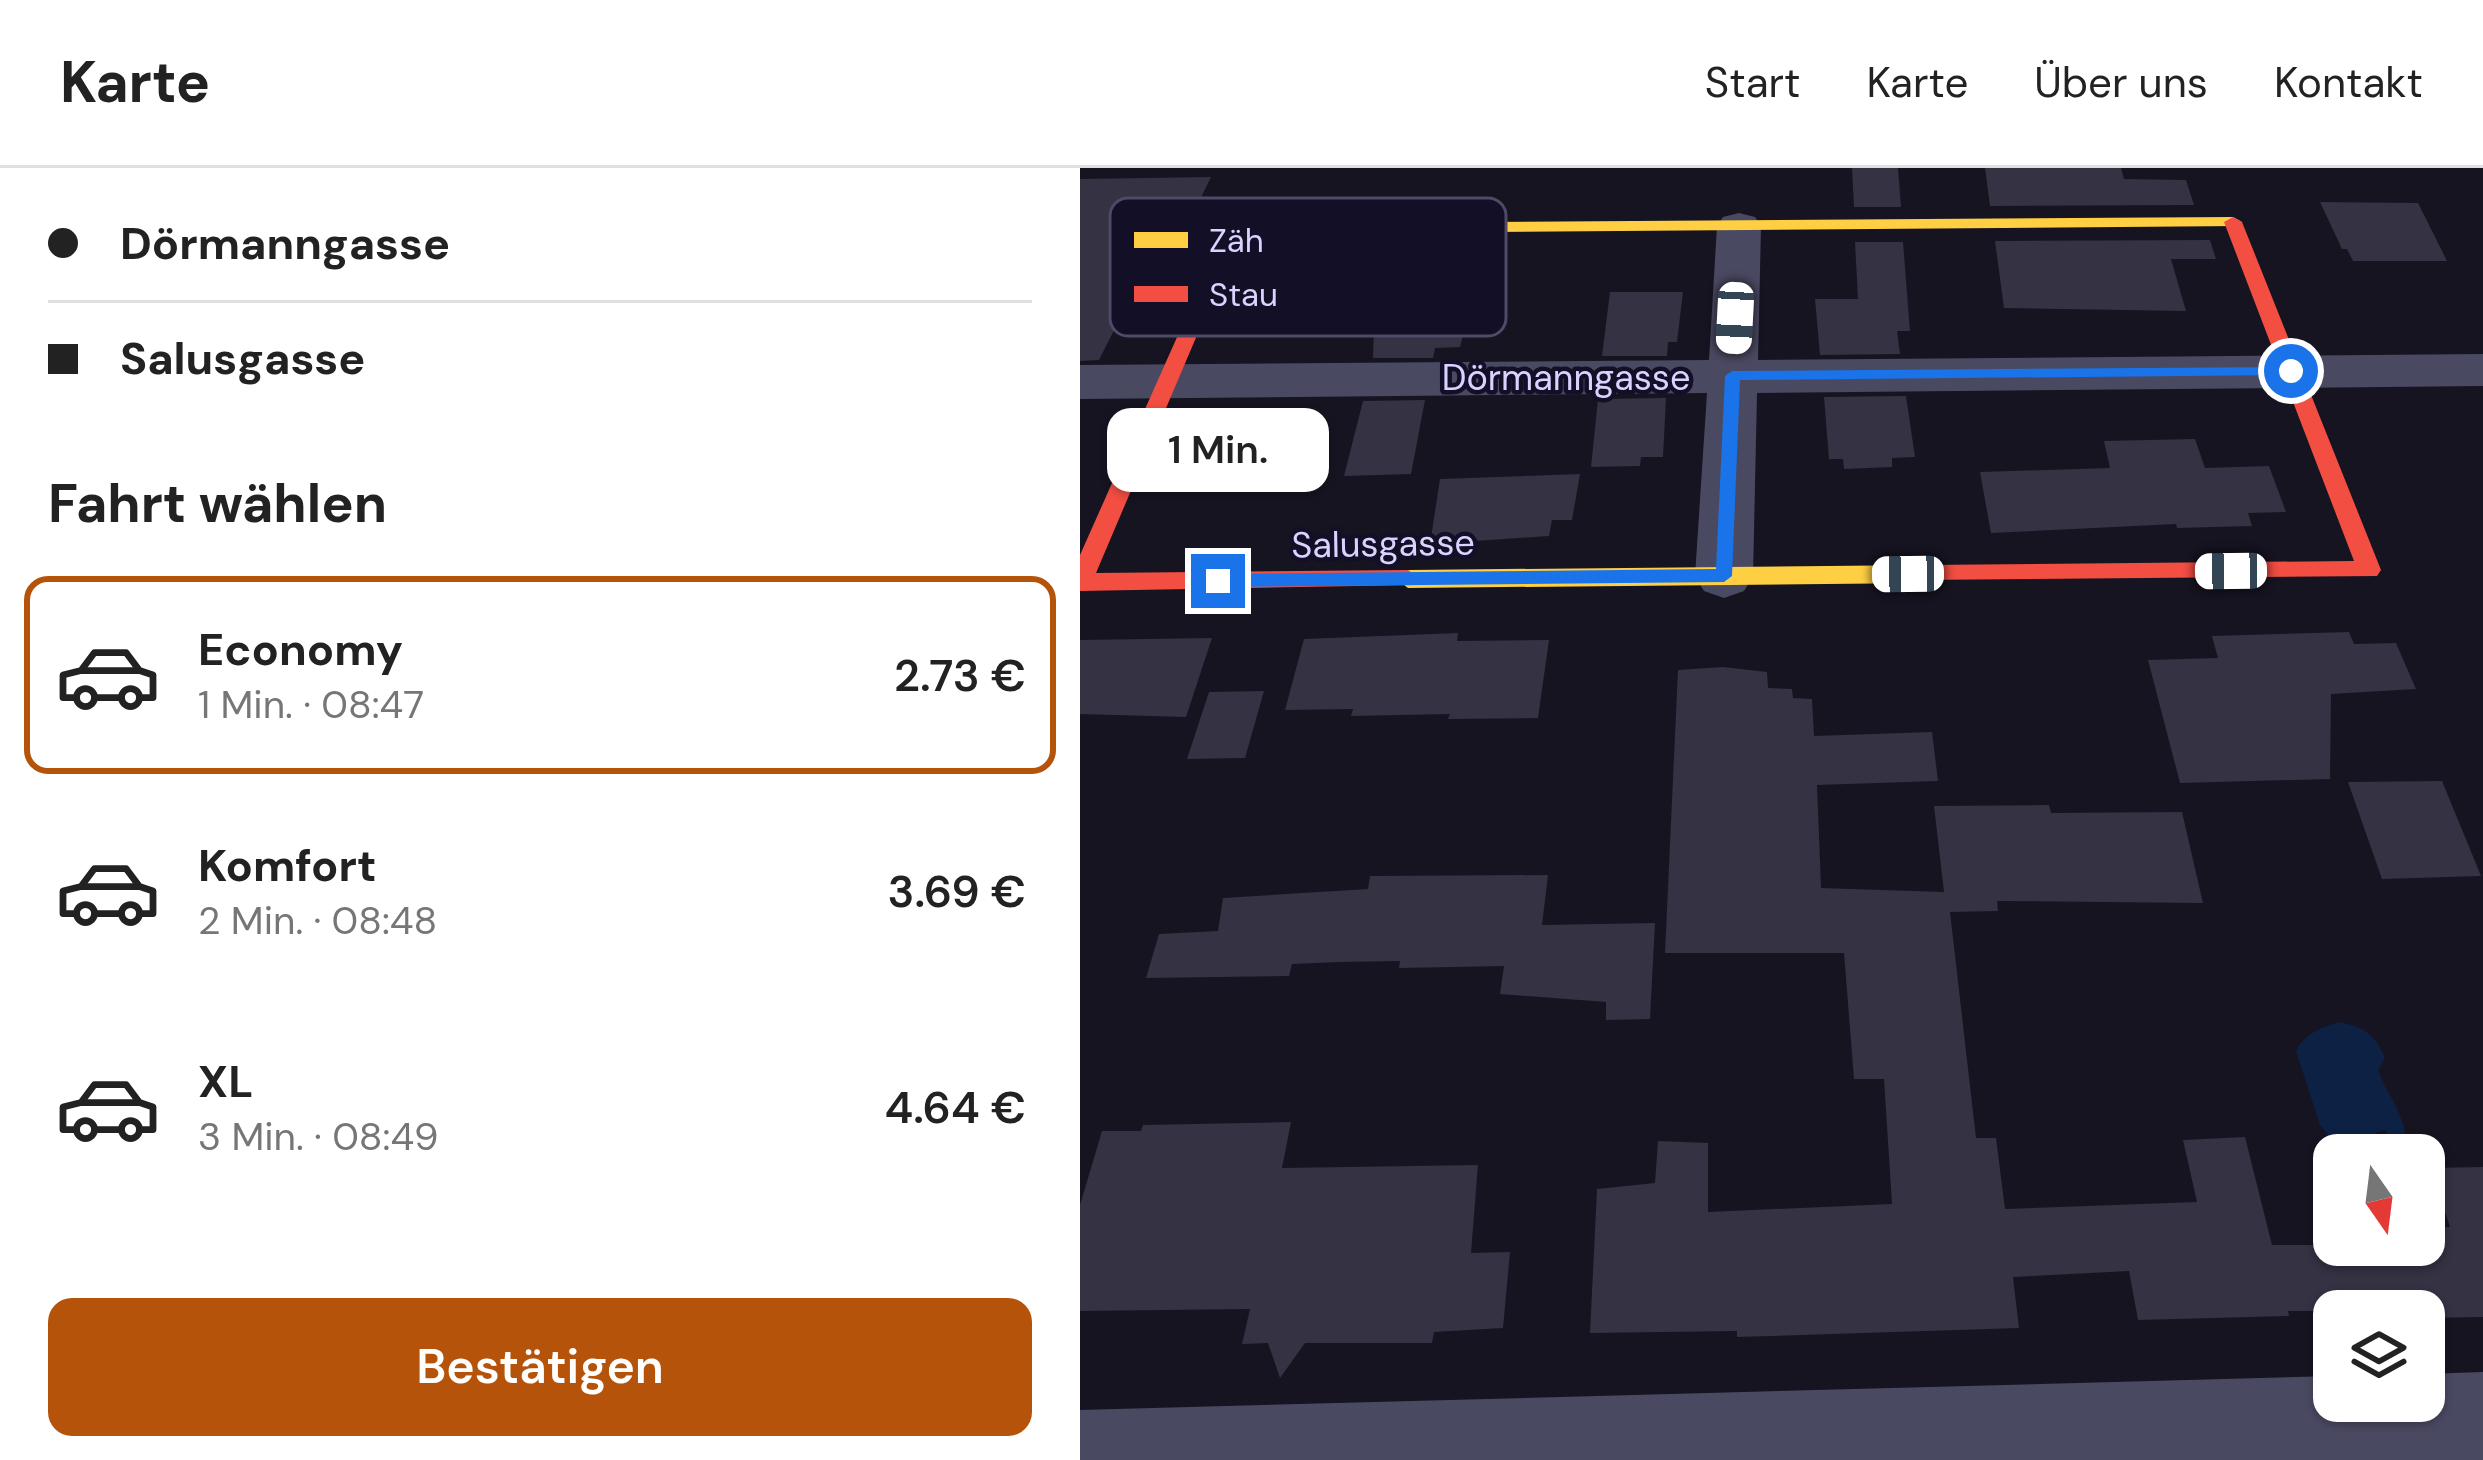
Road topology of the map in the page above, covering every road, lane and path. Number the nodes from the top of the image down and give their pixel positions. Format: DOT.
graph roads {
  1 [pos="1739,226"];
  2 [pos="1506,228"];
  3 [pos="1187,336"];
  4 [pos="2483,370"];
  5 [pos="2291,371"];
  6 [pos="1732,376"];
  7 [pos="1168,381"];
  8 [pos="1080,382"];
  9 [pos="1724,576"];
  10 [pos="2483,1416"];
  11 [pos="1080,1455"];
  1 -- 2 [label="street, Salusgasse"];
  1 -- 5 [label="street, Salusgasse"];
  1 -- 6 [label="street"];
  3 -- 7 [label="street, Salusgasse"];
  4 -- 5 [label="street, Dörmanngasse"];
  5 -- 6 [label="street, Dörmanngasse"];
  5 -- 9 [label="street, Salusgasse"];
  6 -- 7 [label="street, Dörmanngasse"];
  6 -- 9 [label="street"];
  7 -- 8 [label="street, Dörmanngasse"];
  7 -- 9 [label="street, Salusgasse"];
  10 -- 11 [label="street"];
}
